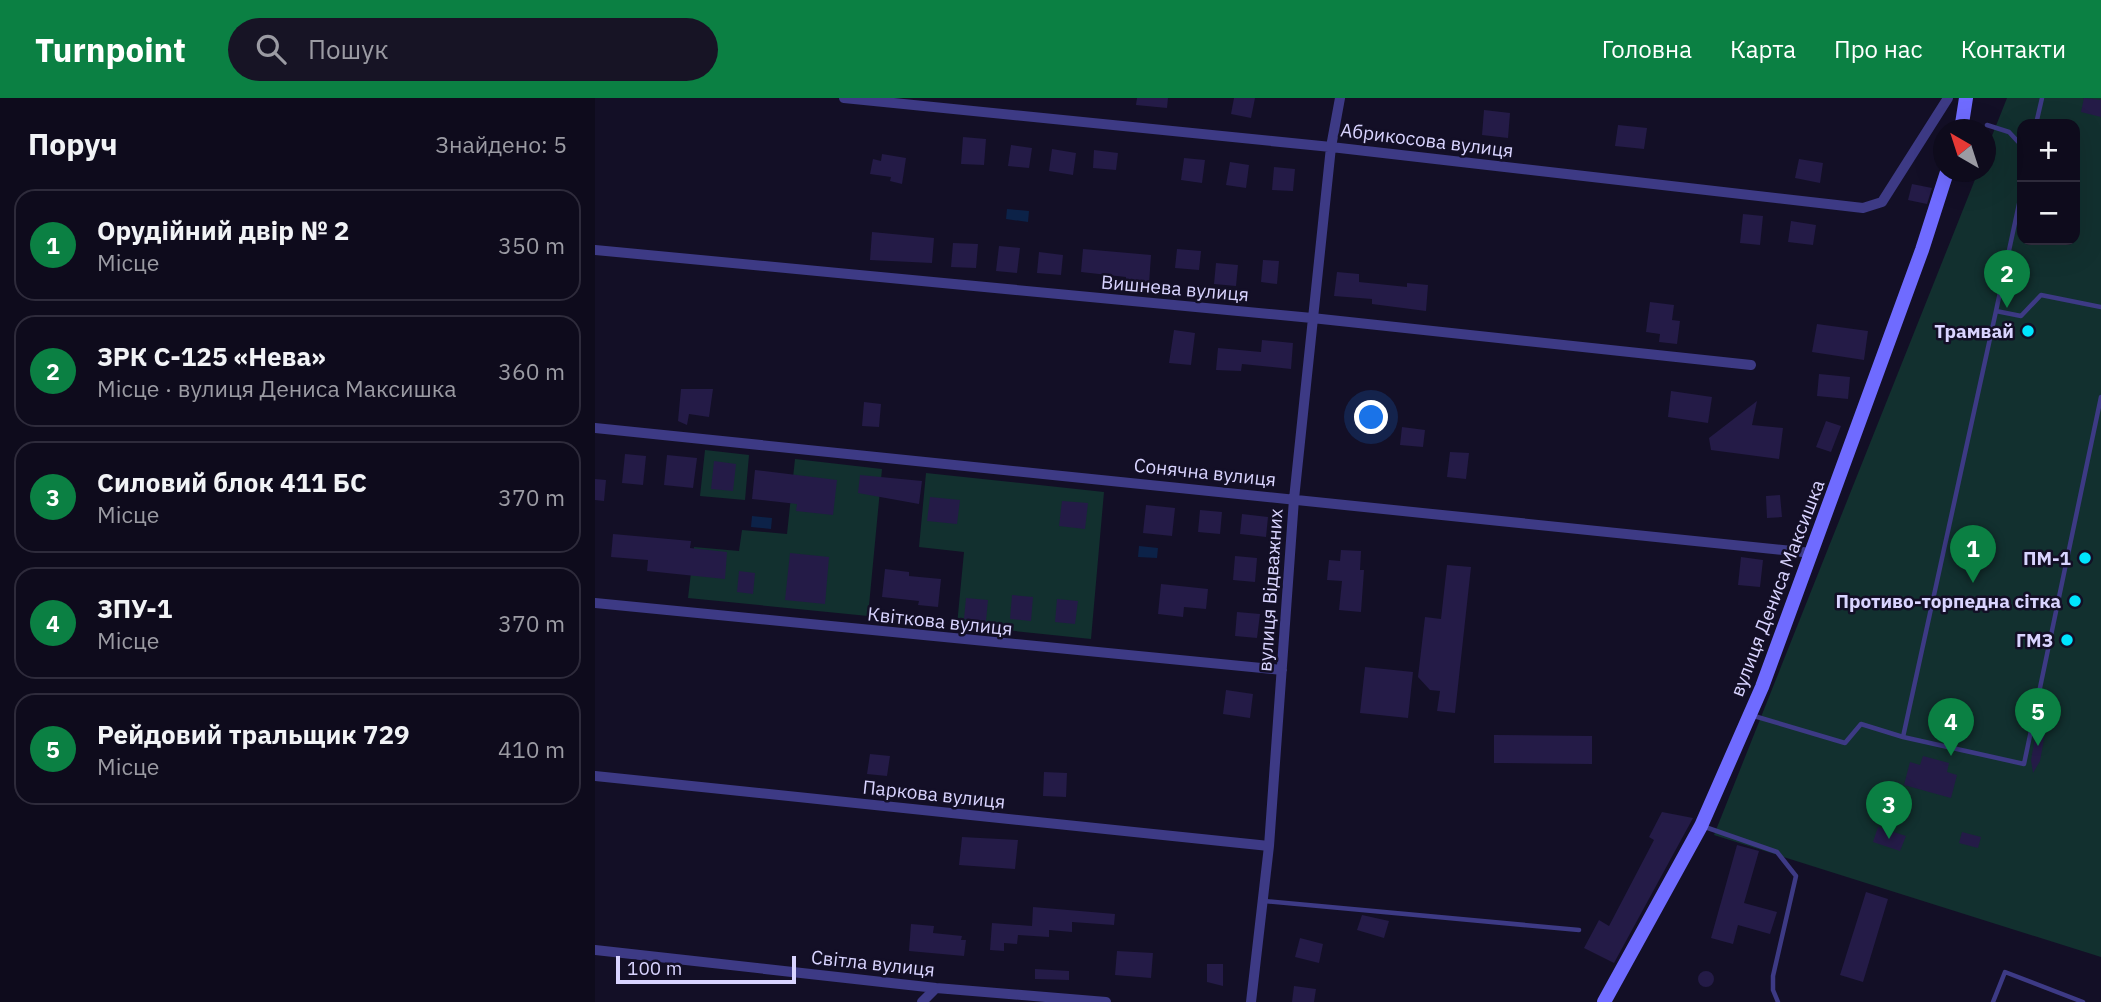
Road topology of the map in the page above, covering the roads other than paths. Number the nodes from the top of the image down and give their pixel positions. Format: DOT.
graph roads {
  1 [pos="844,98"];
  2 [pos="1341,98"];
  3 [pos="1948,98"];
  4 [pos="1966,98"];
  5 [pos="2042,98"];
  6 [pos="1963,119"];
  7 [pos="2037,119"];
  8 [pos="1996,128"];
  9 [pos="2017,141"];
  10 [pos="1331,147"];
  11 [pos="1943,182"];
  12 [pos="2017,213"];
  13 [pos="595,250"];
  14 [pos="2101,307"];
  15 [pos="1996,311"];
  16 [pos="1312,318"];
  17 [pos="1751,365"];
  18 [pos="2101,397"];
  19 [pos="595,428"];
  20 [pos="1294,499"];
  21 [pos="1812,553"];
  22 [pos="595,603"];
  23 [pos="1282,670"];
  24 [pos="1749,715"];
  25 [pos="1903,737"];
  26 [pos="595,776"];
  27 [pos="1701,826"];
  28 [pos="1269,846"];
  29 [pos="1263,901"];
  30 [pos="1579,930"];
  31 [pos="595,950"];
  32 [pos="936,988"];
  33 [pos="922,1002"];
  34 [pos="1105,1002"];
  35 [pos="1251,1002"];
  36 [pos="1604,1002"];
  37 [pos="1778,1002"];
  38 [pos="1993,1002"];
  39 [pos="2083,1002"];
  1 -- 10 [label="street, Абрикосова вулиця"];
  2 -- 10 [label="street, вулиця Відважних"];
  3 -- 10 [label="street, Абрикосова вулиця"];
  4 -- 6 [label="street"];
  5 -- 7 [label="lane"];
  8 -- 9 [label="lane"];
  10 -- 16 [label="street, вулиця Відважних"];
  11 -- 21 [label="street, вулиця Дениса Максишка"];
  12 -- 15 [label="lane"];
  13 -- 16 [label="street, Вишнева вулиця"];
  14 -- 15 [label="lane"];
  15 -- 25 [label="lane"];
  16 -- 17 [label="street, Вишнева вулиця"];
  16 -- 20 [label="street, вулиця Відважних"];
  18 -- 25 [label="lane"];
  19 -- 20 [label="street, Сонячна вулиця"];
  20 -- 21 [label="street, Сонячна вулиця"];
  20 -- 23 [label="street, вулиця Відважних"];
  21 -- 24 [label="street, вулиця Дениса Максишка"];
  22 -- 23 [label="street, Квіткова вулиця"];
  23 -- 28 [label="street, вулиця Відважних"];
  24 -- 25 [label="lane"];
  24 -- 27 [label="street, вулиця Дениса Максишка"];
  26 -- 28 [label="street, Паркова вулиця"];
  27 -- 36 [label="street, вулиця Дениса Максишка"];
  27 -- 37 [label="lane"];
  28 -- 29 [label="street, вулиця Відважних"];
  29 -- 30 [label="lane"];
  29 -- 35 [label="street, вулиця Відважних"];
  31 -- 32 [label="street, Світла вулиця"];
  32 -- 33 [label="street"];
  32 -- 34 [label="street, Світла вулиця"];
  38 -- 39 [label="lane"];
}
